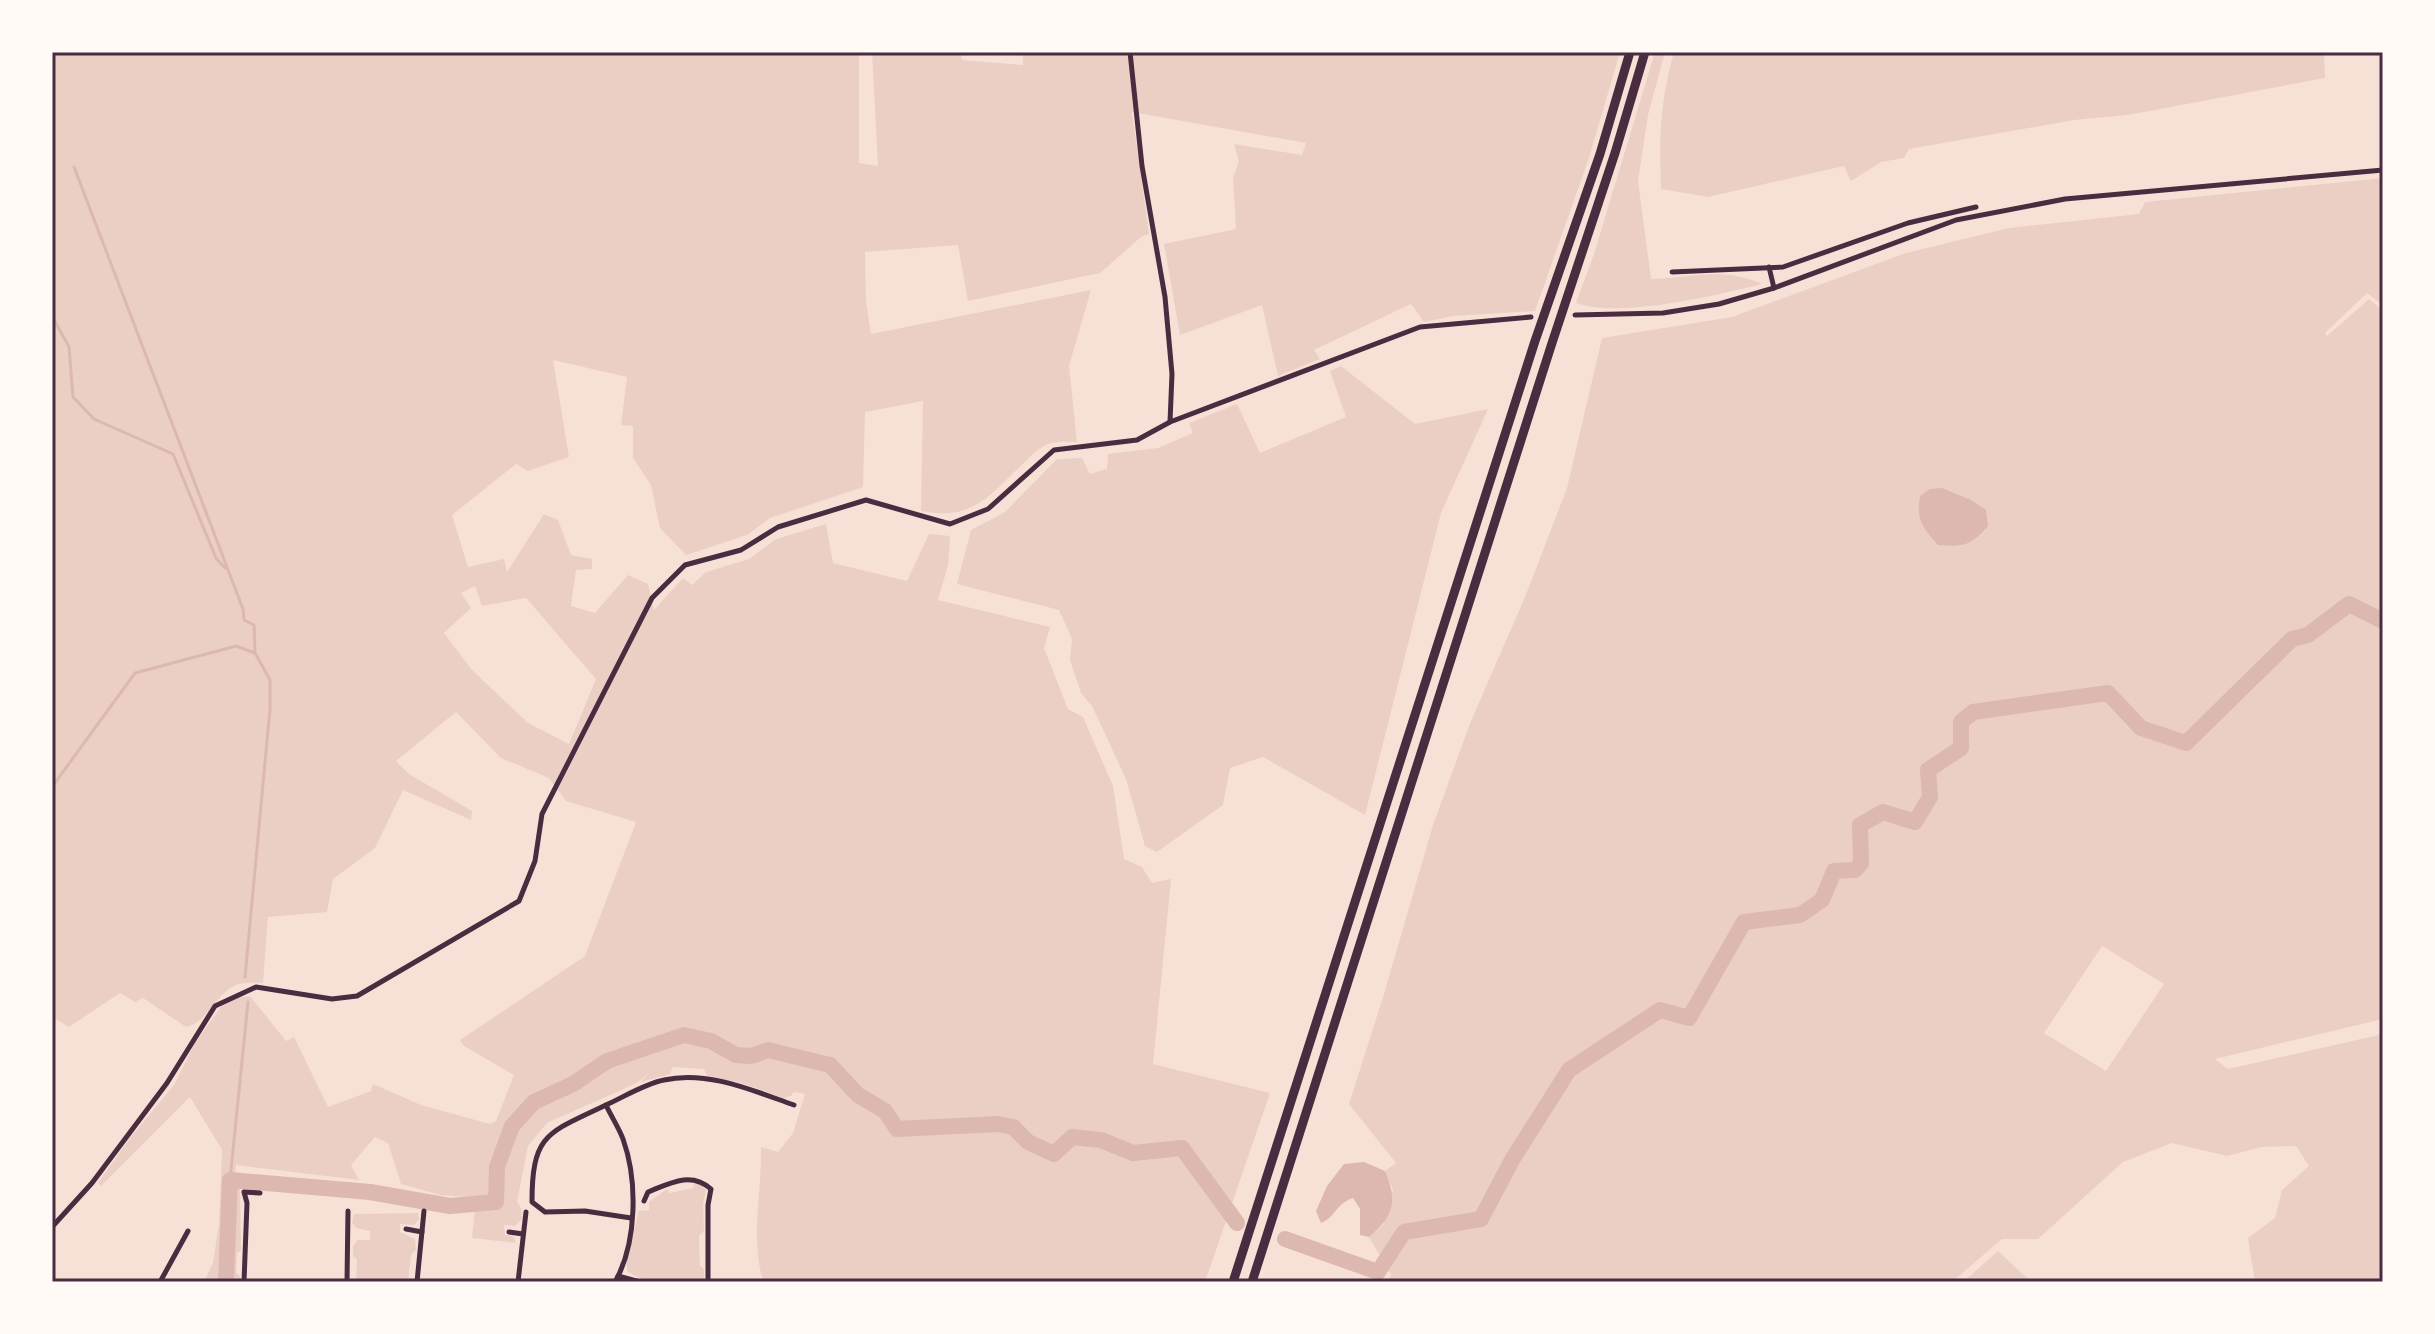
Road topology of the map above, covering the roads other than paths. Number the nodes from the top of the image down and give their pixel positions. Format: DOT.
graph roads {
  1 [pos="1130,52"];
  2 [pos="1630,52"];
  3 [pos="1645,52"];
  4 [pos="2383,170"];
  5 [pos="1976,207"];
  6 [pos="1908,223"];
  7 [pos="1914,236"];
  8 [pos="1769,267"];
  9 [pos="1672,272"];
  10 [pos="1774,288"];
  11 [pos="1575,315"];
  12 [pos="1531,317"];
  13 [pos="1170,422"];
  14 [pos="606,1105"];
  15 [pos="794,1105"];
  16 [pos="260,1193"];
  17 [pos="644,1201"];
  18 [pos="348,1211"];
  19 [pos="424,1211"];
  20 [pos="526,1212"];
  21 [pos="631,1218"];
  22 [pos="52,1227"];
  23 [pos="406,1229"];
  24 [pos="188,1231"];
  25 [pos="350,1231"];
  26 [pos="359,1232"];
  27 [pos="422,1232"];
  28 [pos="509,1232"];
  29 [pos="523,1234"];
  30 [pos="617,1279"];
  31 [pos="160,1282"];
  32 [pos="244,1282"];
  33 [pos="347,1282"];
  34 [pos="417,1282"];
  35 [pos="518,1282"];
  36 [pos="640,1282"];
  37 [pos="708,1282"];
  38 [pos="1233,1282"];
  39 [pos="1252,1282"];
  1 -- 13 [label="street"];
  2 -- 38 [label="highway"];
  3 -- 39 [label="highway"];
  4 -- 7 [label="street"];
  5 -- 6 [label="street"];
  6 -- 7 [label="street"];
  6 -- 8 [label="street"];
  7 -- 10 [label="street"];
  8 -- 9 [label="street"];
  8 -- 10 [label="street"];
  10 -- 11 [label="street"];
  12 -- 13 [label="street"];
  13 -- 22 [label="street"];
  14 -- 15 [label="street"];
  14 -- 21 [label="street"];
  14 -- 21 [label="street"];
  16 -- 32 [label="street"];
  17 -- 37 [label="street"];
  18 -- 25 [label="street"];
  19 -- 27 [label="street"];
  20 -- 29 [label="street"];
  21 -- 30 [label="street"];
  23 -- 27 [label="street"];
  24 -- 31 [label="street"];
  25 -- 26 [label="street"];
  25 -- 33 [label="street"];
  27 -- 34 [label="street"];
  28 -- 29 [label="street"];
  29 -- 35 [label="street"];
  30 -- 36 [label="street"];
}
